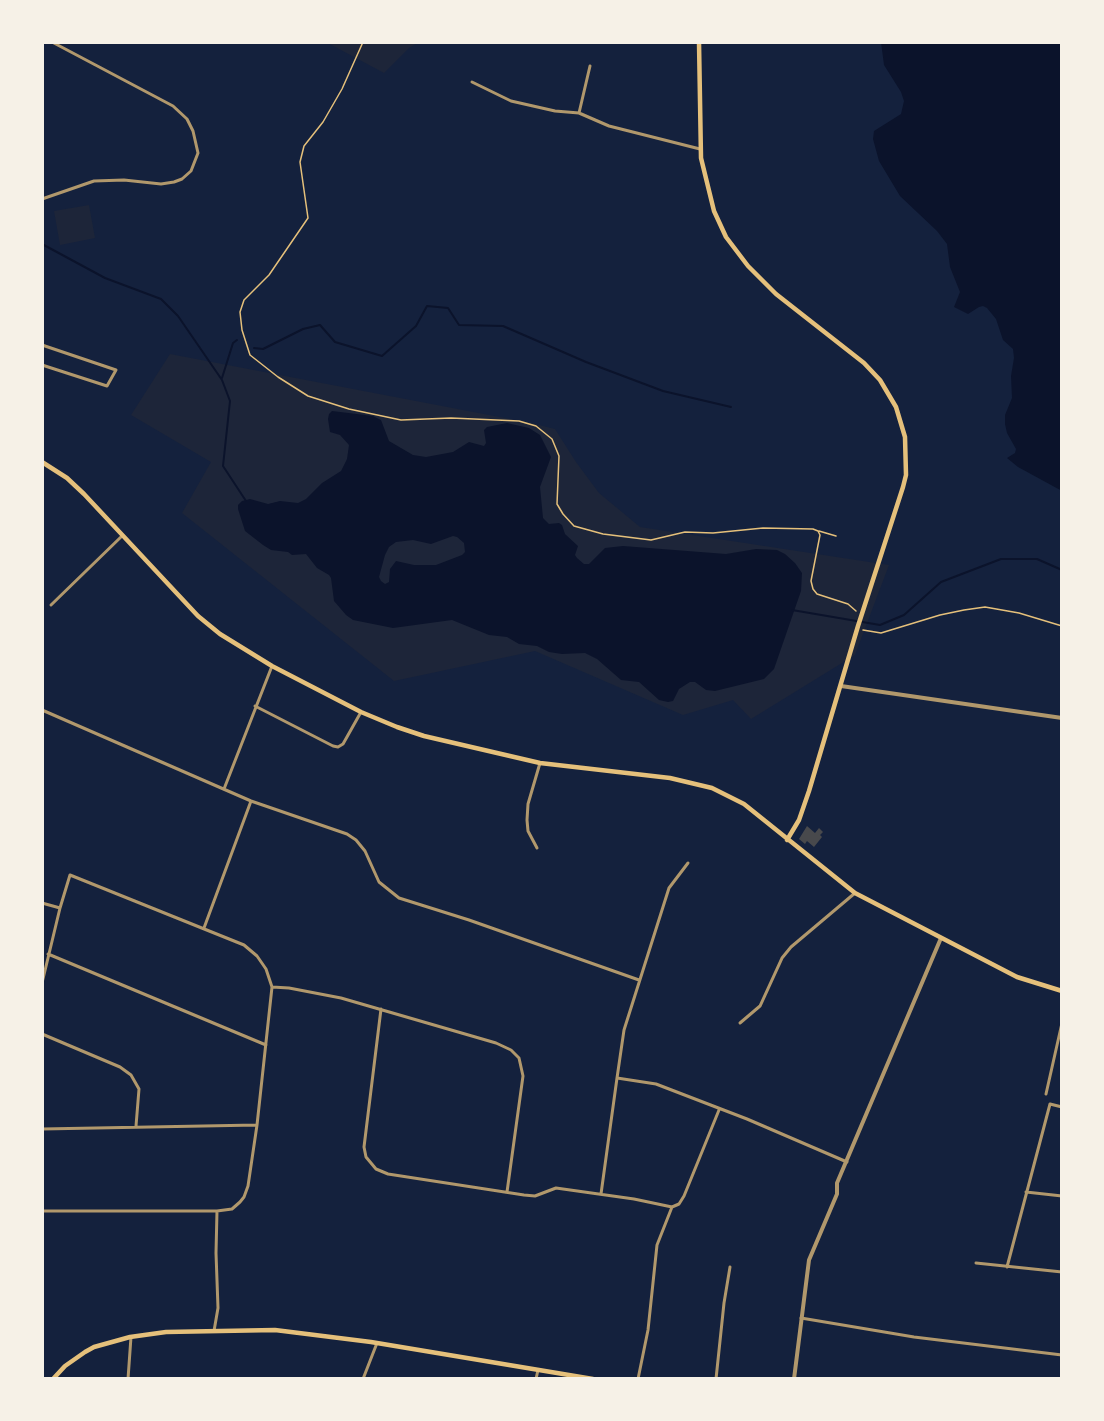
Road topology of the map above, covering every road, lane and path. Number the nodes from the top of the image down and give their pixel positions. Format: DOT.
graph roads {
  1 [pos="52,42"];
  2 [pos="363,42"];
  3 [pos="699,42"];
  4 [pos="590,66"];
  5 [pos="472,82"];
  6 [pos="579,113"];
  7 [pos="700,149"];
  8 [pos="42,199"];
  9 [pos="42,345"];
  10 [pos="42,365"];
  11 [pos="42,462"];
  12 [pos="818,531"];
  13 [pos="122,536"];
  14 [pos="836,536"];
  15 [pos="51,605"];
  16 [pos="856,613"];
  17 [pos="1062,626"];
  18 [pos="863,631"];
  19 [pos="272,666"];
  20 [pos="841,686"];
  21 [pos="255,706"];
  22 [pos="42,710"];
  23 [pos="361,711"];
  24 [pos="1062,718"];
  25 [pos="540,763"];
  26 [pos="224,789"];
  27 [pos="251,801"];
  28 [pos="787,840"];
  29 [pos="537,848"];
  30 [pos="688,862"];
  31 [pos="855,893"];
  32 [pos="42,903"];
  33 [pos="60,908"];
  34 [pos="204,928"];
  35 [pos="940,938"];
  36 [pos="48,954"];
  37 [pos="639,980"];
  38 [pos="42,983"];
  39 [pos="272,987"];
  40 [pos="1062,991"];
  41 [pos="381,1010"];
  42 [pos="740,1023"];
  43 [pos="1062,1023"];
  44 [pos="42,1034"];
  45 [pos="267,1045"];
  46 [pos="616,1078"];
  47 [pos="1046,1094"];
  48 [pos="1062,1107"];
  49 [pos="719,1109"];
  50 [pos="257,1125"];
  51 [pos="136,1126"];
  52 [pos="42,1129"];
  53 [pos="846,1162"];
  54 [pos="507,1192"];
  55 [pos="1026,1192"];
  56 [pos="601,1194"];
  57 [pos="1062,1196"];
  58 [pos="672,1207"];
  59 [pos="217,1211"];
  60 [pos="42,1212"];
  61 [pos="976,1263"];
  62 [pos="730,1267"];
  63 [pos="1007,1267"];
  64 [pos="1062,1272"];
  65 [pos="801,1318"];
  66 [pos="214,1331"];
  67 [pos="131,1337"];
  68 [pos="377,1342"];
  69 [pos="1062,1355"];
  70 [pos="538,1370"];
  71 [pos="53,1379"];
  72 [pos="128,1379"];
  73 [pos="363,1379"];
  74 [pos="536,1379"];
  75 [pos="593,1379"];
  76 [pos="638,1379"];
  77 [pos="716,1379"];
  78 [pos="794,1379"];
  1 -- 8 [label="street"];
  2 -- 12 [label="path"];
  3 -- 7 [label="main road"];
  4 -- 6 [label="street"];
  5 -- 6 [label="street"];
  6 -- 7 [label="street"];
  7 -- 20 [label="main road"];
  9 -- 10 [label="street"];
  11 -- 13 [label="main road"];
  12 -- 14 [label="path"];
  12 -- 16 [label="path"];
  13 -- 15 [label="street"];
  13 -- 19 [label="main road"];
  17 -- 18 [label="path"];
  19 -- 21 [label="street"];
  19 -- 23 [label="main road"];
  20 -- 24 [label="street"];
  20 -- 28 [label="main road"];
  21 -- 23 [label="street"];
  21 -- 26 [label="street"];
  22 -- 26 [label="street"];
  23 -- 25 [label="main road"];
  25 -- 28 [label="main road"];
  25 -- 29 [label="street"];
  26 -- 27 [label="street"];
  27 -- 34 [label="street"];
  27 -- 37 [label="street"];
  28 -- 31 [label="main road"];
  30 -- 37 [label="street"];
  31 -- 35 [label="main road"];
  31 -- 42 [label="street"];
  32 -- 33 [label="street"];
  33 -- 34 [label="street"];
  33 -- 36 [label="street"];
  34 -- 39 [label="street"];
  35 -- 40 [label="main road"];
  35 -- 53 [label="street"];
  36 -- 38 [label="street"];
  36 -- 45 [label="street"];
  37 -- 46 [label="street"];
  39 -- 41 [label="street"];
  39 -- 45 [label="street"];
  41 -- 54 [label="street"];
  41 -- 54 [label="street"];
  43 -- 47 [label="street"];
  44 -- 51 [label="street"];
  45 -- 50 [label="street"];
  46 -- 49 [label="street"];
  46 -- 56 [label="street"];
  48 -- 55 [label="street"];
  49 -- 53 [label="street"];
  49 -- 58 [label="street"];
  50 -- 51 [label="street"];
  50 -- 59 [label="street"];
  51 -- 52 [label="street"];
  53 -- 65 [label="street"];
  54 -- 56 [label="street"];
  55 -- 57 [label="street"];
  55 -- 63 [label="street"];
  56 -- 58 [label="street"];
  58 -- 76 [label="street"];
  59 -- 60 [label="street"];
  59 -- 66 [label="street"];
  61 -- 63 [label="street"];
  62 -- 77 [label="street"];
  63 -- 64 [label="street"];
  65 -- 69 [label="street"];
  65 -- 78 [label="street"];
  66 -- 67 [label="main road"];
  66 -- 68 [label="main road"];
  67 -- 71 [label="main road"];
  67 -- 72 [label="street"];
  68 -- 70 [label="main road"];
  68 -- 73 [label="street"];
  70 -- 74 [label="street"];
  70 -- 75 [label="main road"];
}
